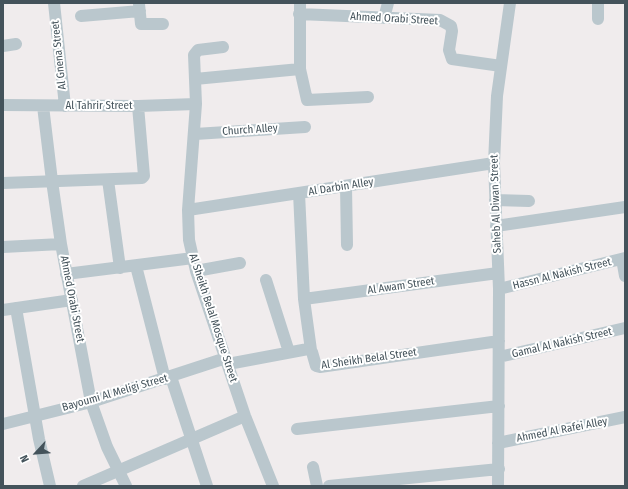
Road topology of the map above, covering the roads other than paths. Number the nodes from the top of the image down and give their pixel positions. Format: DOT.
graph roads {
  1 [pos="54,3"];
  2 [pos="388,3"];
  3 [pos="510,3"];
  4 [pos="598,3"];
  5 [pos="139,7"];
  6 [pos="300,8"];
  7 [pos="82,16"];
  8 [pos="384,18"];
  9 [pos="598,19"];
  10 [pos="163,24"];
  11 [pos="16,44"];
  12 [pos="3,46"];
  13 [pos="223,48"];
  14 [pos="501,66"];
  15 [pos="300,69"];
  16 [pos="195,79"];
  17 [pos="368,97"];
  18 [pos="196,104"];
  19 [pos="3,105"];
  20 [pos="43,106"];
  21 [pos="65,106"];
  22 [pos="138,106"];
  23 [pos="305,127"];
  24 [pos="195,134"];
  25 [pos="494,163"];
  26 [pos="108,180"];
  27 [pos="52,182"];
  28 [pos="3,183"];
  29 [pos="346,186"];
  30 [pos="299,193"];
  31 [pos="495,200"];
  32 [pos="529,201"];
  33 [pos="625,207"];
  34 [pos="188,210"];
  35 [pos="496,226"];
  36 [pos="61,244"];
  37 [pos="347,245"];
  38 [pos="3,247"];
  39 [pos="193,258"];
  40 [pos="624,259"];
  41 [pos="240,262"];
  42 [pos="136,266"];
  43 [pos="120,268"];
  44 [pos="196,271"];
  45 [pos="498,273"];
  46 [pos="66,274"];
  47 [pos="625,276"];
  48 [pos="266,280"];
  49 [pos="499,289"];
  50 [pos="304,299"];
  51 [pos="72,300"];
  52 [pos="16,308"];
  53 [pos="3,310"];
  54 [pos="625,328"];
  55 [pos="499,341"];
  56 [pos="311,350"];
  57 [pos="289,352"];
  58 [pos="499,357"];
  59 [pos="227,361"];
  60 [pos="168,378"];
  61 [pos="91,402"];
  62 [pos="498,406"];
  63 [pos="35,416"];
  64 [pos="245,416"];
  65 [pos="625,417"];
  66 [pos="3,424"];
  67 [pos="297,429"];
  68 [pos="191,438"];
  69 [pos="498,443"];
  70 [pos="313,467"];
  71 [pos="499,469"];
  72 [pos="118,471"];
  73 [pos="400,482"];
  74 [pos="348,485"];
  75 [pos="50,486"];
  76 [pos="84,486"];
  77 [pos="126,486"];
  78 [pos="207,486"];
  79 [pos="273,486"];
  80 [pos="317,486"];
  81 [pos="329,486"];
  82 [pos="498,486"];
  1 -- 21 [label="street, Al Gnena Street"];
  2 -- 8 [label="street"];
  3 -- 14 [label="street, Saheb Al Diwan Street"];
  4 -- 9 [label="street"];
  5 -- 7 [label="street"];
  5 -- 10 [label="street"];
  6 -- 8 [label="street, Ahmed Orabi Street"];
  6 -- 15 [label="street"];
  8 -- 14 [label="street, Ahmed Orabi Street"];
  11 -- 12 [label="street"];
  13 -- 16 [label="street, Al Sheikh Belal Mosque Street"];
  14 -- 25 [label="street, Saheb Al Diwan Street"];
  15 -- 16 [label="street"];
  15 -- 17 [label="street"];
  16 -- 18 [label="street, Al Sheikh Belal Mosque Street"];
  18 -- 22 [label="street, Al Tahrir Street"];
  18 -- 24 [label="street, Al Sheikh Belal Mosque Street"];
  19 -- 20 [label="street, Al Tahrir Street"];
  20 -- 21 [label="street, Al Tahrir Street"];
  20 -- 27 [label="street, Ahmed Orabi Street"];
  21 -- 22 [label="street, Al Tahrir Street"];
  22 -- 26 [label="street"];
  23 -- 24 [label="street, Church Alley"];
  24 -- 34 [label="street, Al Sheikh Belal Mosque Street"];
  25 -- 29 [label="street, Al Darbin Alley"];
  25 -- 31 [label="street, Saheb Al Diwan Street"];
  26 -- 27 [label="street"];
  26 -- 43 [label="street"];
  27 -- 28 [label="street"];
  27 -- 36 [label="street, Ahmed Orabi Street"];
  29 -- 30 [label="street, Al Darbin Alley"];
  29 -- 37 [label="street"];
  30 -- 34 [label="street, Al Darbin Alley"];
  30 -- 50 [label="street"];
  31 -- 32 [label="street"];
  31 -- 35 [label="street, Saheb Al Diwan Street"];
  33 -- 35 [label="street"];
  34 -- 39 [label="street, Al Sheikh Belal Mosque Street"];
  35 -- 45 [label="street, Saheb Al Diwan Street"];
  36 -- 38 [label="street"];
  36 -- 46 [label="street, Ahmed Orabi Street"];
  39 -- 42 [label="street"];
  39 -- 44 [label="street, Al Sheikh Belal Mosque Street"];
  40 -- 47 [label="street"];
  40 -- 49 [label="street, Hassn Al Nakish Street"];
  41 -- 44 [label="street"];
  42 -- 43 [label="street"];
  42 -- 60 [label="street"];
  43 -- 46 [label="street"];
  44 -- 59 [label="street, Al Sheikh Belal Mosque Street"];
  45 -- 49 [label="street, Saheb Al Diwan Street"];
  45 -- 50 [label="street, Al Awam Street"];
  46 -- 51 [label="street, Ahmed Orabi Street"];
  48 -- 57 [label="street"];
  49 -- 55 [label="street, Saheb Al Diwan Street"];
  50 -- 56 [label="street"];
  51 -- 52 [label="street"];
  51 -- 61 [label="street, Ahmed Orabi Street"];
  52 -- 53 [label="street"];
  52 -- 63 [label="street"];
  54 -- 58 [label="street, Gamal Al Nakish Street"];
  55 -- 56 [label="street, Al Sheikh Belal Street"];
  55 -- 58 [label="street, Saheb Al Diwan Street"];
  56 -- 57 [label="street, Al Sheikh Belal Street"];
  57 -- 59 [label="street, Al Sheikh Belal Street"];
  58 -- 62 [label="street, Saheb Al Diwan Street"];
  59 -- 60 [label="street, Bayoumi Al Meligi Street"];
  59 -- 64 [label="street, Al Sheikh Belal Mosque Street"];
  60 -- 61 [label="street, Bayoumi Al Meligi Street"];
  60 -- 68 [label="street"];
  61 -- 63 [label="street, Bayoumi Al Meligi Street"];
  61 -- 72 [label="street, Ahmed Orabi Street"];
  62 -- 67 [label="street"];
  62 -- 69 [label="street, Saheb Al Diwan Street"];
  63 -- 66 [label="street, Bayoumi Al Meligi Street"];
  63 -- 75 [label="street"];
  64 -- 68 [label="street"];
  64 -- 79 [label="street, Al Sheikh Belal Mosque Street"];
  65 -- 69 [label="street, Ahmed Al Rafei Alley"];
  68 -- 72 [label="street"];
  68 -- 78 [label="street"];
  69 -- 71 [label="street, Saheb Al Diwan Street"];
  70 -- 80 [label="street"];
  71 -- 73 [label="street"];
  71 -- 82 [label="street, Saheb Al Diwan Street"];
  72 -- 76 [label="street"];
  72 -- 77 [label="street, Ahmed Orabi Street"];
  73 -- 74 [label="street"];
  74 -- 81 [label="street"];
}
